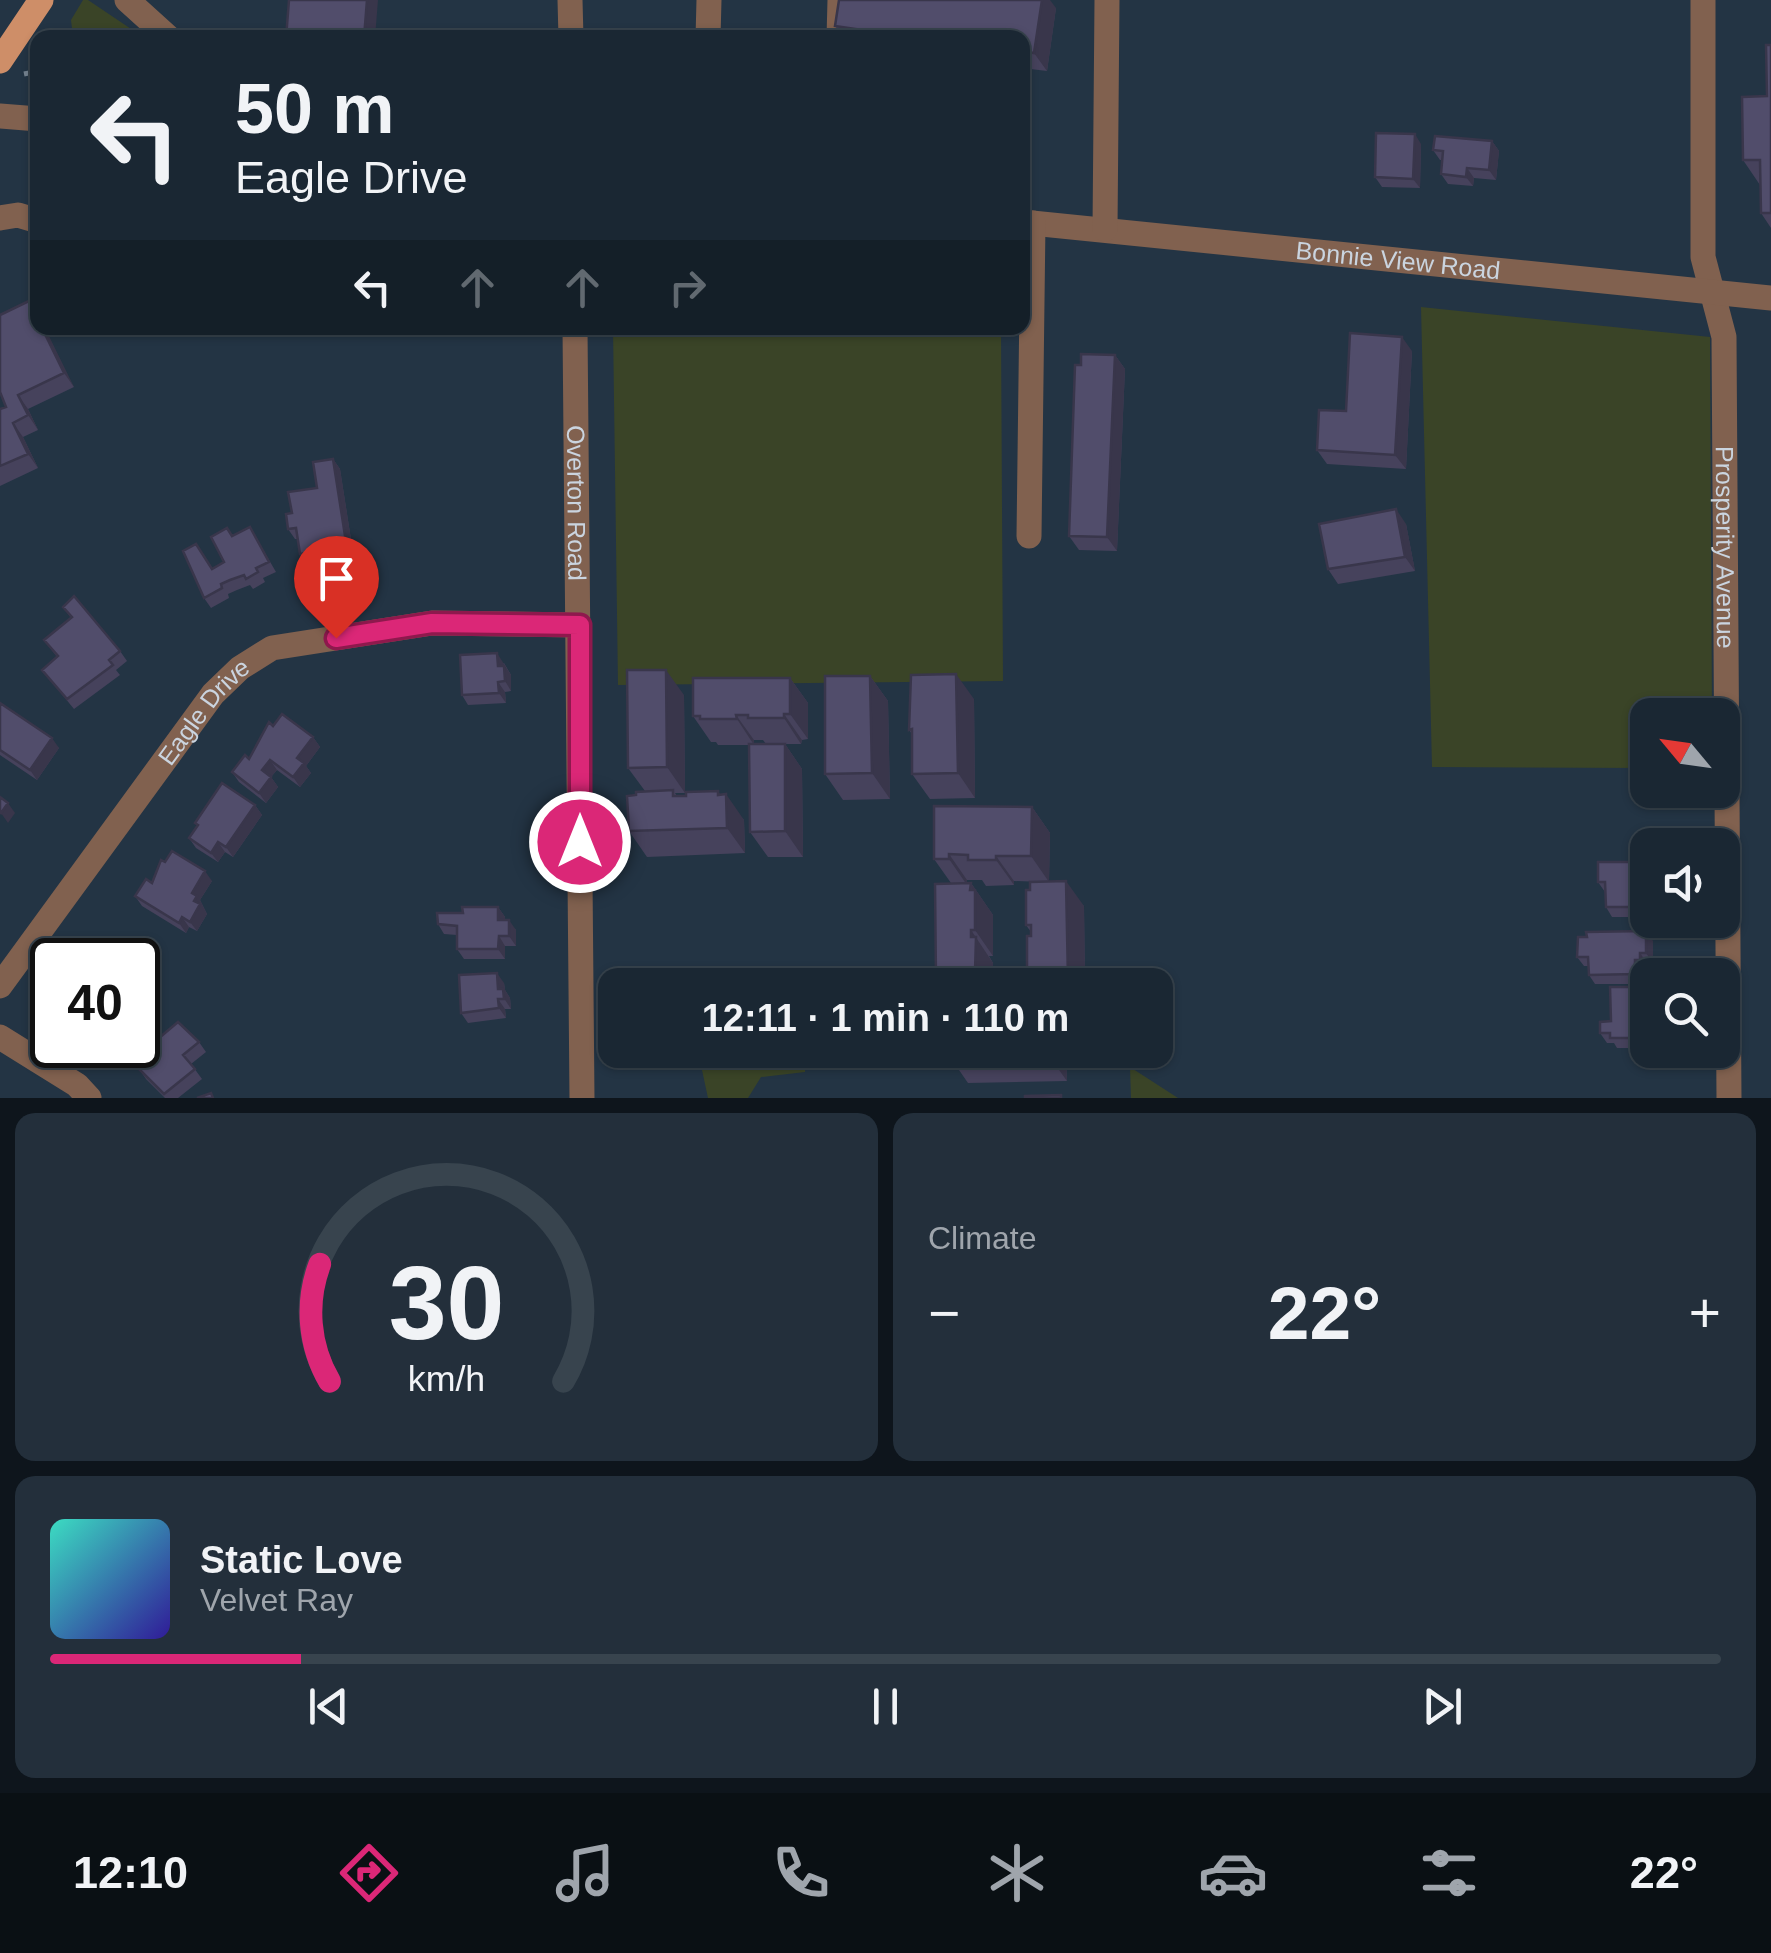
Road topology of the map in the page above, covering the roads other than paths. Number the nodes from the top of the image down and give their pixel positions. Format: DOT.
graph roads {
  1 [pos="127,0"];
  2 [pos="570,0"];
  3 [pos="709,0"];
  4 [pos="840,0"];
  5 [pos="1107,0"];
  6 [pos="1704,0"];
  7 [pos="40,2"];
  8 [pos="41,30"];
  9 [pos="160,30"];
  10 [pos="571,30"];
  11 [pos="708,30"];
  12 [pos="839,30"];
  13 [pos="0,61"];
  14 [pos="0,116"];
  15 [pos="30,118"];
  16 [pos="0,218"];
  17 [pos="30,219"];
  18 [pos="1030,222"];
  19 [pos="1105,229"];
  20 [pos="1713,292"];
  21 [pos="1771,298"];
  22 [pos="575,335"];
  23 [pos="1028,335"];
  24 [pos="1028,536"];
  25 [pos="580,625"];
  26 [pos="0,986"];
  27 [pos="0,1037"];
  28 [pos="89,1098"];
  29 [pos="582,1098"];
  30 [pos="1729,1098"];
  1 -- 9 [label="street"];
  2 -- 10 [label="street"];
  3 -- 11 [label="street"];
  4 -- 12 [label="street"];
  5 -- 19 [label="street"];
  6 -- 20 [label="street, Prosperity Avenue"];
  7 -- 8 [label="main road"];
  7 -- 13 [label="main road"];
  14 -- 15 [label="street"];
  16 -- 17 [label="street"];
  18 -- 19 [label="street, Bonnie View Road"];
  19 -- 20 [label="street, Bonnie View Road"];
  20 -- 21 [label="street, Bonnie View Road"];
  20 -- 30 [label="street, Prosperity Avenue"];
  22 -- 25 [label="street, Overton Road"];
  23 -- 24 [label="street"];
  25 -- 26 [label="street, Eagle Drive"];
  25 -- 29 [label="street, Overton Road"];
  27 -- 28 [label="street"];
}
